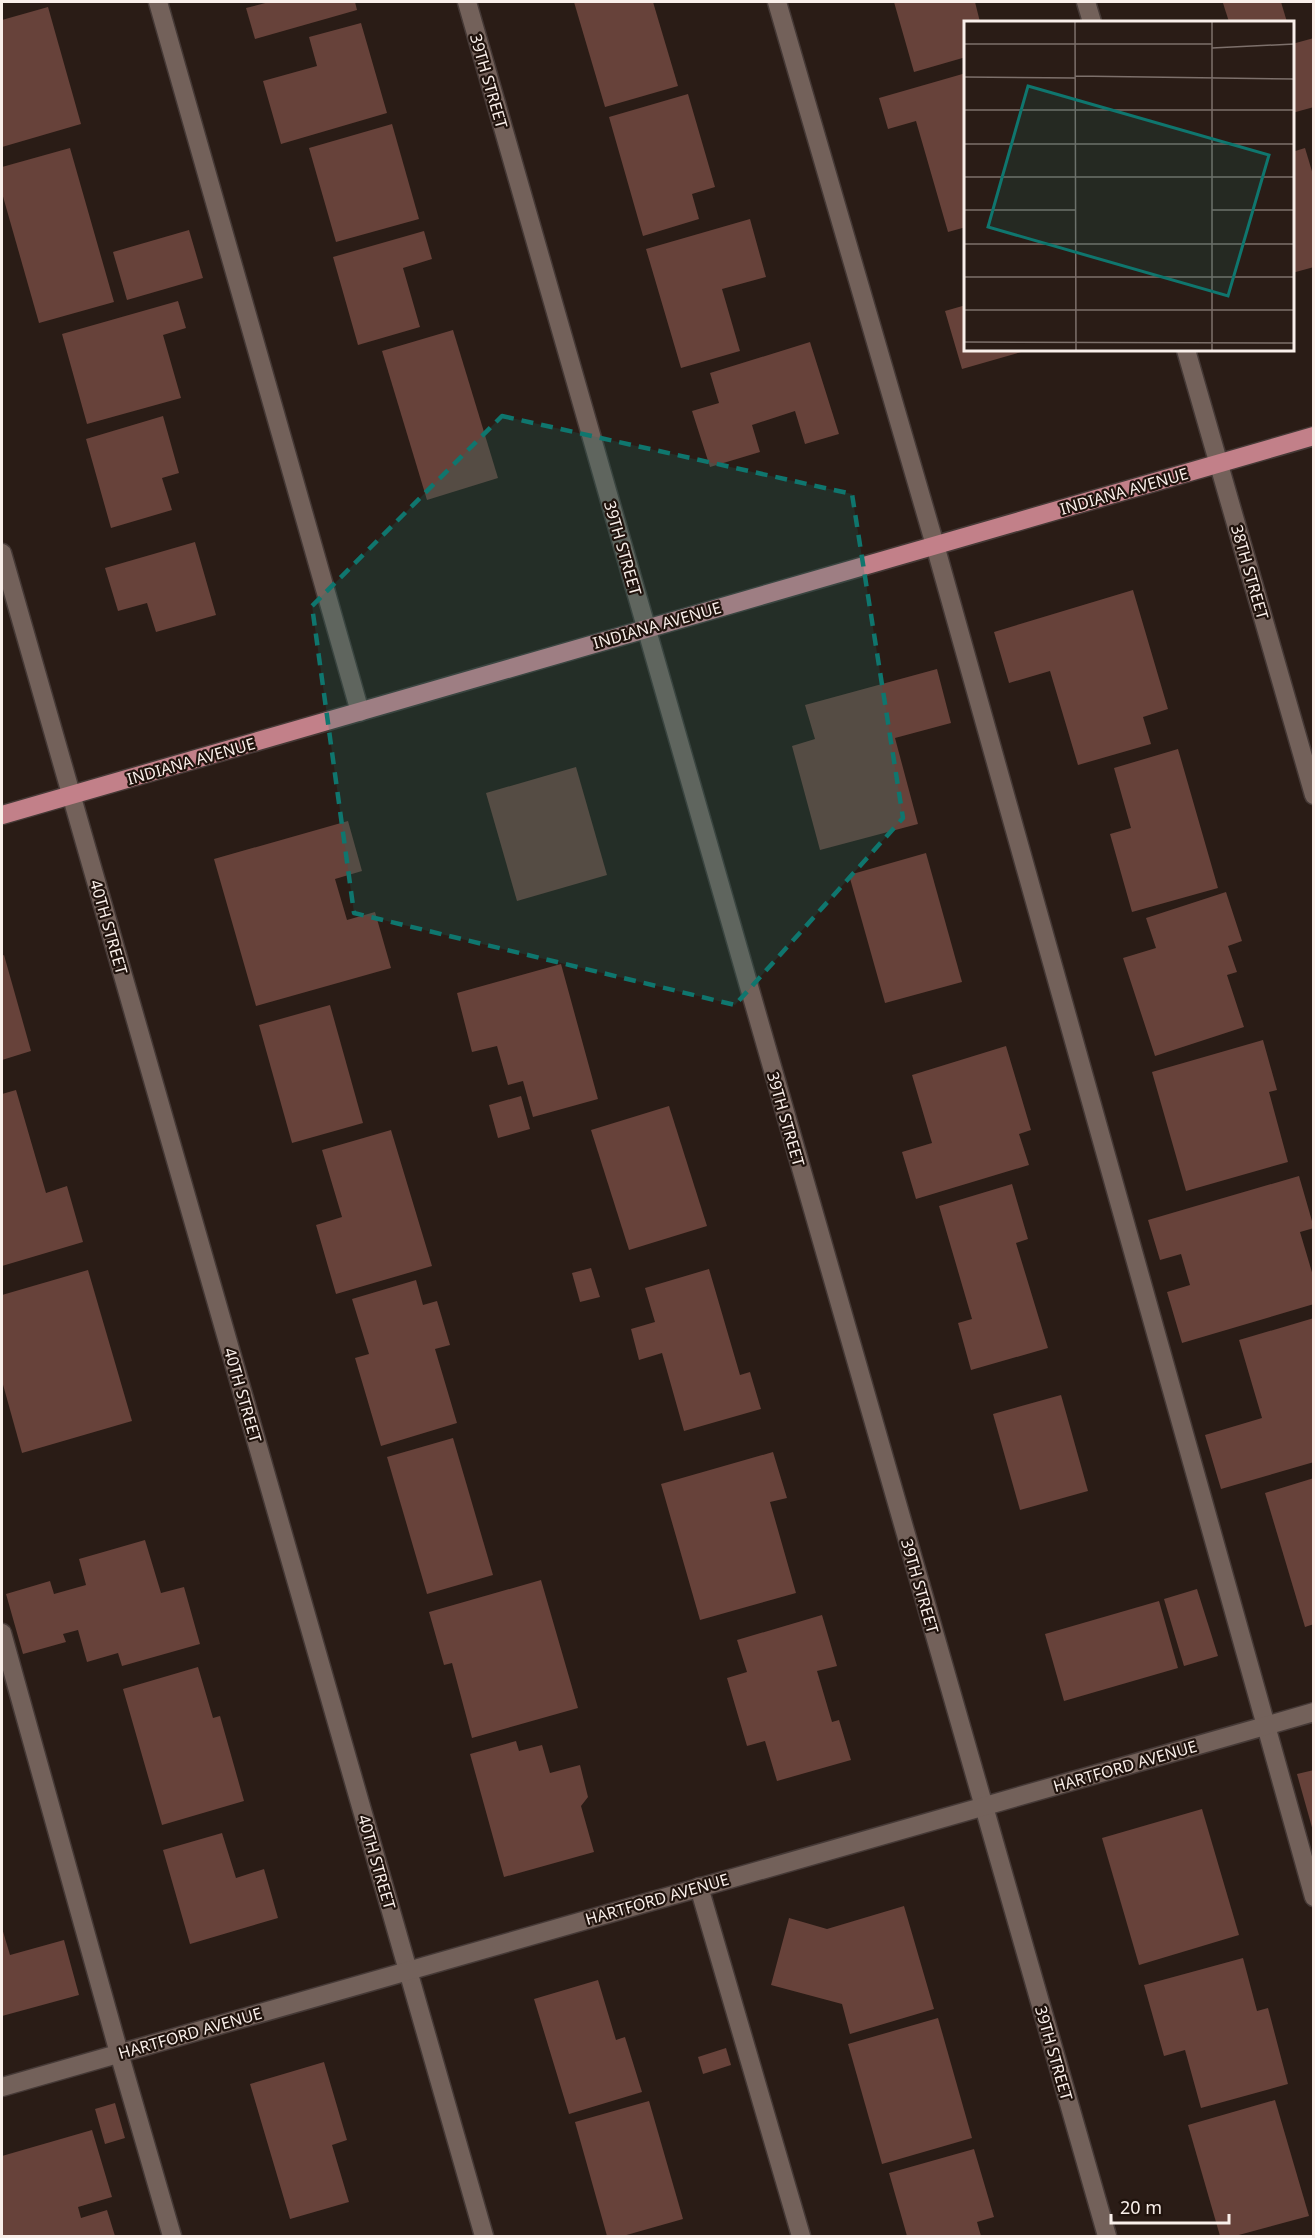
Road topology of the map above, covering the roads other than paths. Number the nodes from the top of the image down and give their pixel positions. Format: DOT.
graph roads {
  1 [pos="158,2"];
  2 [pos="467,2"];
  3 [pos="777,2"];
  4 [pos="1086,2"];
  5 [pos="1092,21"];
  6 [pos="1186,351"];
  7 [pos="1314,436"];
  8 [pos="1218,464"];
  9 [pos="934,545"];
  10 [pos="2,553"];
  11 [pos="646,629"];
  12 [pos="360,712"];
  13 [pos="71,795"];
  14 [pos="1314,795"];
  15 [pos="2,815"];
  16 [pos="2,1633"];
  17 [pos="1314,1712"];
  18 [pos="1264,1726"];
  19 [pos="983,1806"];
  20 [pos="699,1887"];
  21 [pos="1314,1897"];
  22 [pos="408,1970"];
  23 [pos="119,2053"];
  24 [pos="2,2087"];
  25 [pos="172,2236"];
  26 [pos="484,2236"];
  27 [pos="801,2236"];
  28 [pos="1107,2236"];
  1 -- 12 [label="street"];
  2 -- 11 [label="street, 39TH STREET"];
  3 -- 9 [label="street"];
  4 -- 5 [label="street"];
  6 -- 8 [label="street, 38TH STREET"];
  7 -- 8 [label="main road, INDIANA AVENUE"];
  8 -- 9 [label="main road, INDIANA AVENUE"];
  8 -- 14 [label="street, 38TH STREET"];
  9 -- 11 [label="main road, INDIANA AVENUE"];
  9 -- 18 [label="street"];
  10 -- 13 [label="street, 40TH STREET"];
  11 -- 12 [label="main road, INDIANA AVENUE"];
  11 -- 19 [label="street, 39TH STREET"];
  12 -- 13 [label="main road, INDIANA AVENUE"];
  13 -- 15 [label="main road, INDIANA AVENUE"];
  13 -- 22 [label="street, 40TH STREET"];
  16 -- 23 [label="street"];
  17 -- 18 [label="street, HARTFORD AVENUE"];
  18 -- 19 [label="street, HARTFORD AVENUE"];
  18 -- 21 [label="street"];
  19 -- 20 [label="street, HARTFORD AVENUE"];
  19 -- 28 [label="street, 39TH STREET"];
  20 -- 22 [label="street, HARTFORD AVENUE"];
  20 -- 27 [label="street"];
  22 -- 23 [label="street, HARTFORD AVENUE"];
  22 -- 26 [label="street, 40TH STREET"];
  23 -- 24 [label="street, HARTFORD AVENUE"];
  23 -- 25 [label="street"];
}
